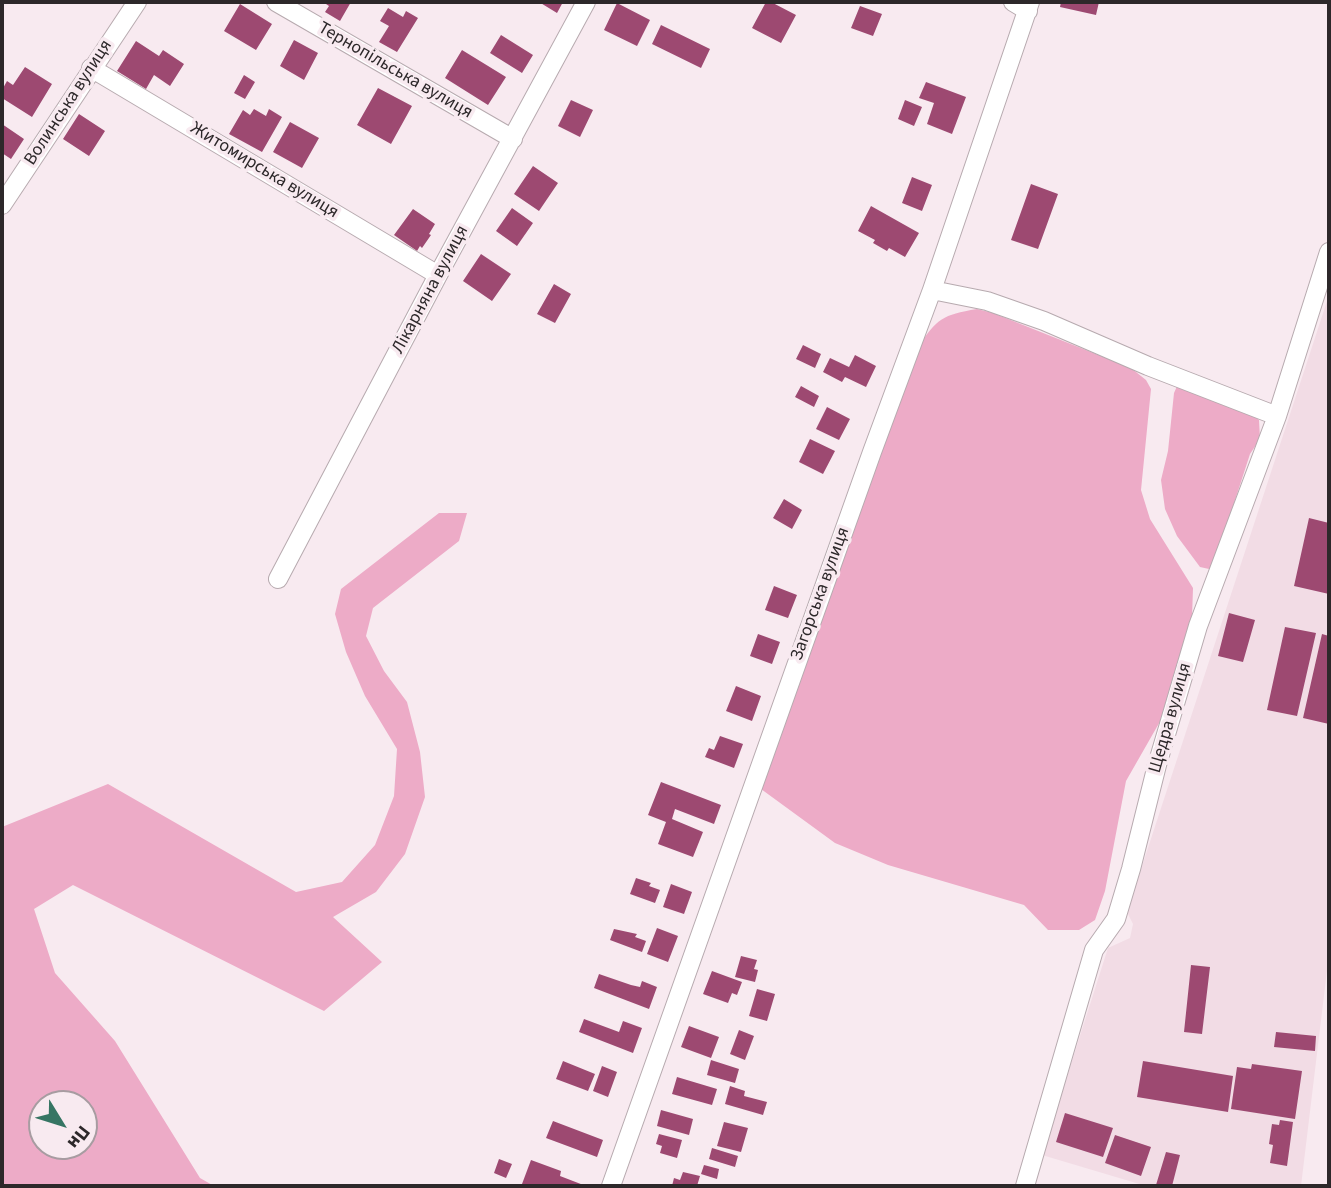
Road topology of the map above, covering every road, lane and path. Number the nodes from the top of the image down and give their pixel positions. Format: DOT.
graph roads {
  1 [pos="136,2"];
  2 [pos="276,2"];
  3 [pos="586,2"];
  4 [pos="1023,5"];
  5 [pos="91,68"];
  6 [pos="513,139"];
  7 [pos="2,205"];
  8 [pos="1329,252"];
  9 [pos="438,275"];
  10 [pos="932,290"];
  11 [pos="1277,416"];
  12 [pos="278,579"];
  13 [pos="611,1186"];
  14 [pos="1025,1186"];
  1 -- 5 [label="street, Волинська вулиця"];
  2 -- 6 [label="street, Тернопільська вулиця"];
  3 -- 6 [label="street, Лікарняна вулиця"];
  4 -- 10 [label="street, Загорська вулиця"];
  5 -- 7 [label="street, Волинська вулиця"];
  5 -- 9 [label="street, Житомирська вулиця"];
  6 -- 9 [label="street, Лікарняна вулиця"];
  8 -- 11 [label="street, Щедра вулиця"];
  9 -- 12 [label="street, Лікарняна вулиця"];
  10 -- 11 [label="street"];
  10 -- 13 [label="street, Загорська вулиця"];
  11 -- 14 [label="street, Щедра вулиця"];
}
